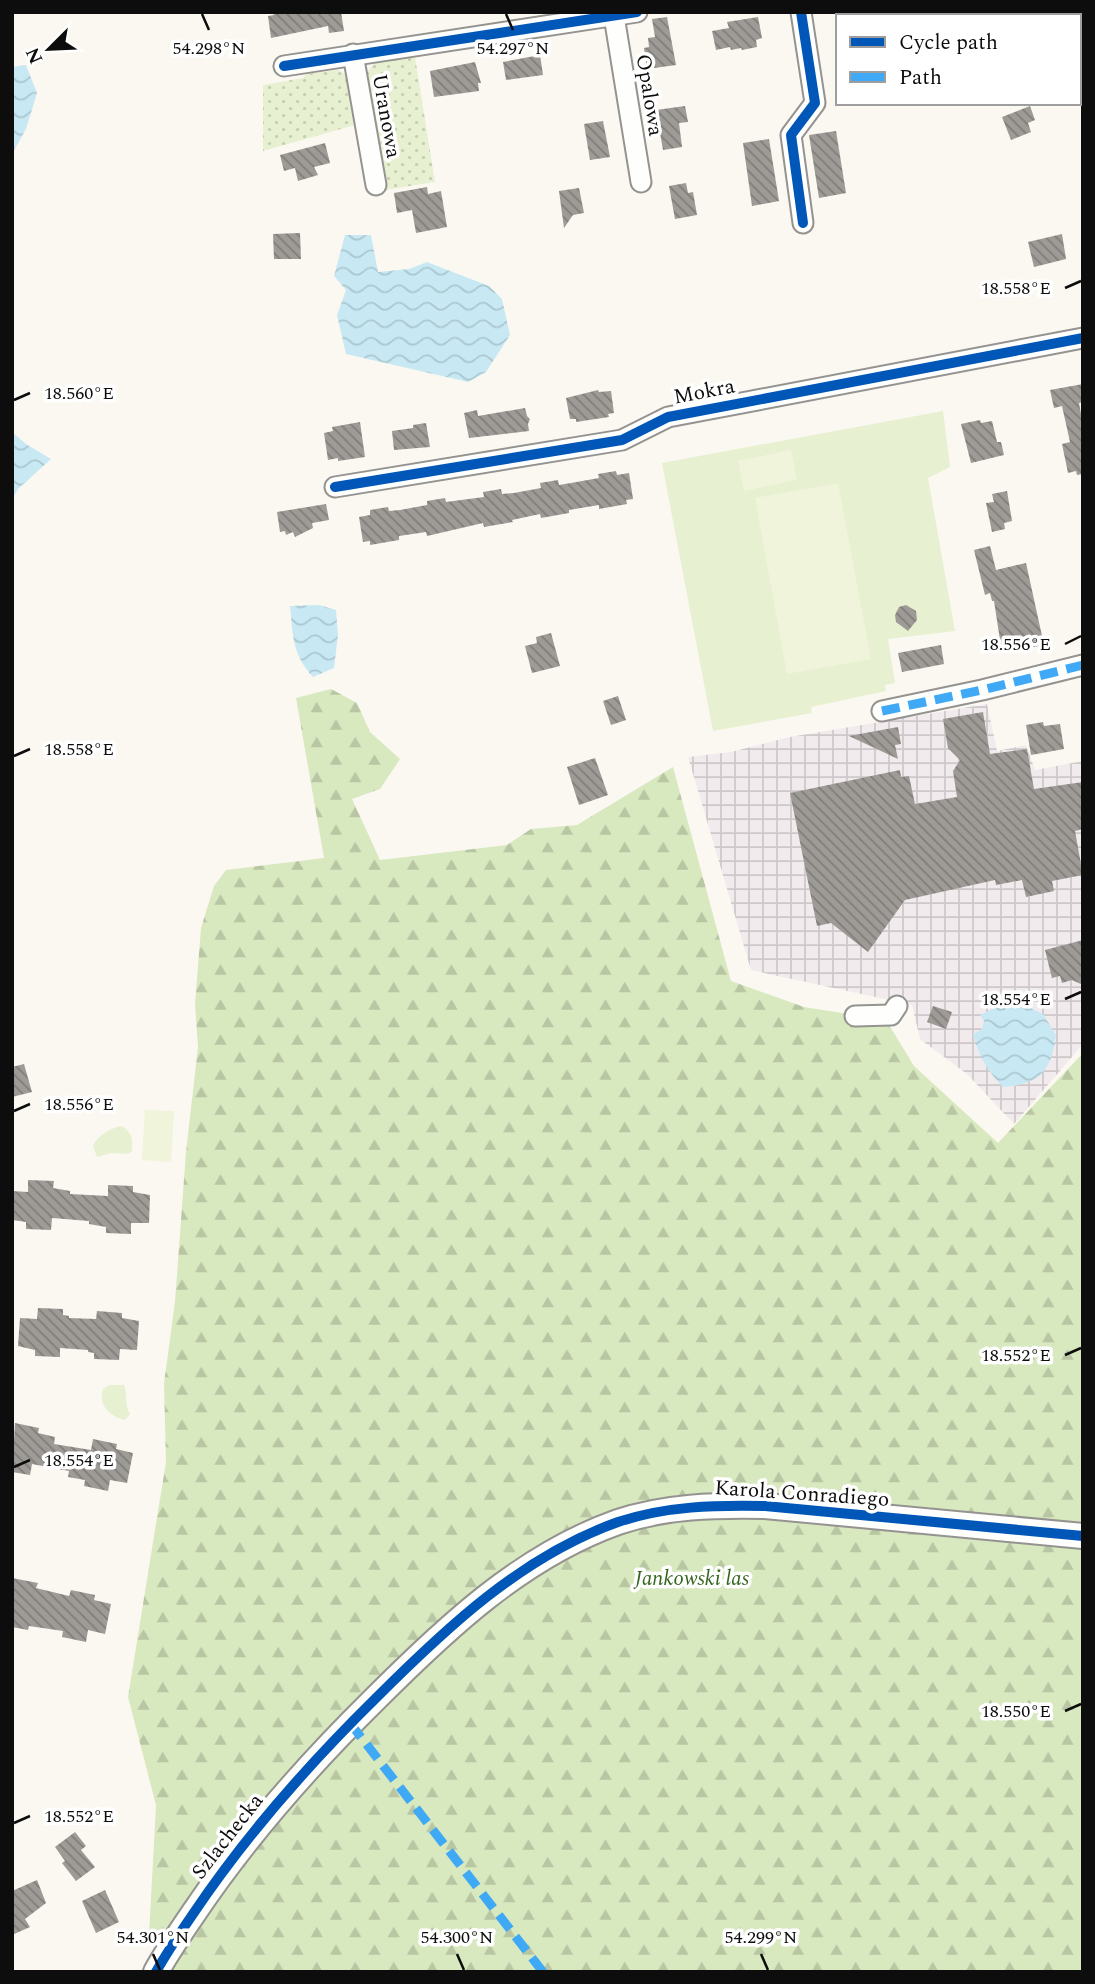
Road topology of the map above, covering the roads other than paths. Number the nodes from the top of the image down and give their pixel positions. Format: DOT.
graph roads {
  1 [pos="637,12"];
  2 [pos="800,12"];
  3 [pos="614,16"];
  4 [pos="353,54"];
  5 [pos="284,66"];
  6 [pos="641,182"];
  7 [pos="376,185"];
  8 [pos="803,223"];
  9 [pos="1083,338"];
  10 [pos="335,487"];
  11 [pos="1083,664"];
  12 [pos="882,711"];
  13 [pos="897,1006"];
  14 [pos="855,1016"];
  15 [pos="1083,1536"];
  16 [pos="341,1732"];
  17 [pos="156,1972"];
  1 -- 3 [label="street"];
  2 -- 8 [label="street"];
  3 -- 4 [label="street"];
  3 -- 6 [label="street, Opalowa"];
  4 -- 5 [label="street"];
  4 -- 7 [label="street, Uranowa"];
  9 -- 10 [label="street, Mokra"];
  11 -- 12 [label="street"];
  13 -- 14 [label="street"];
  15 -- 16 [label="street, Karola Conradiego"];
  16 -- 17 [label="street, Szlachecka"];
}
